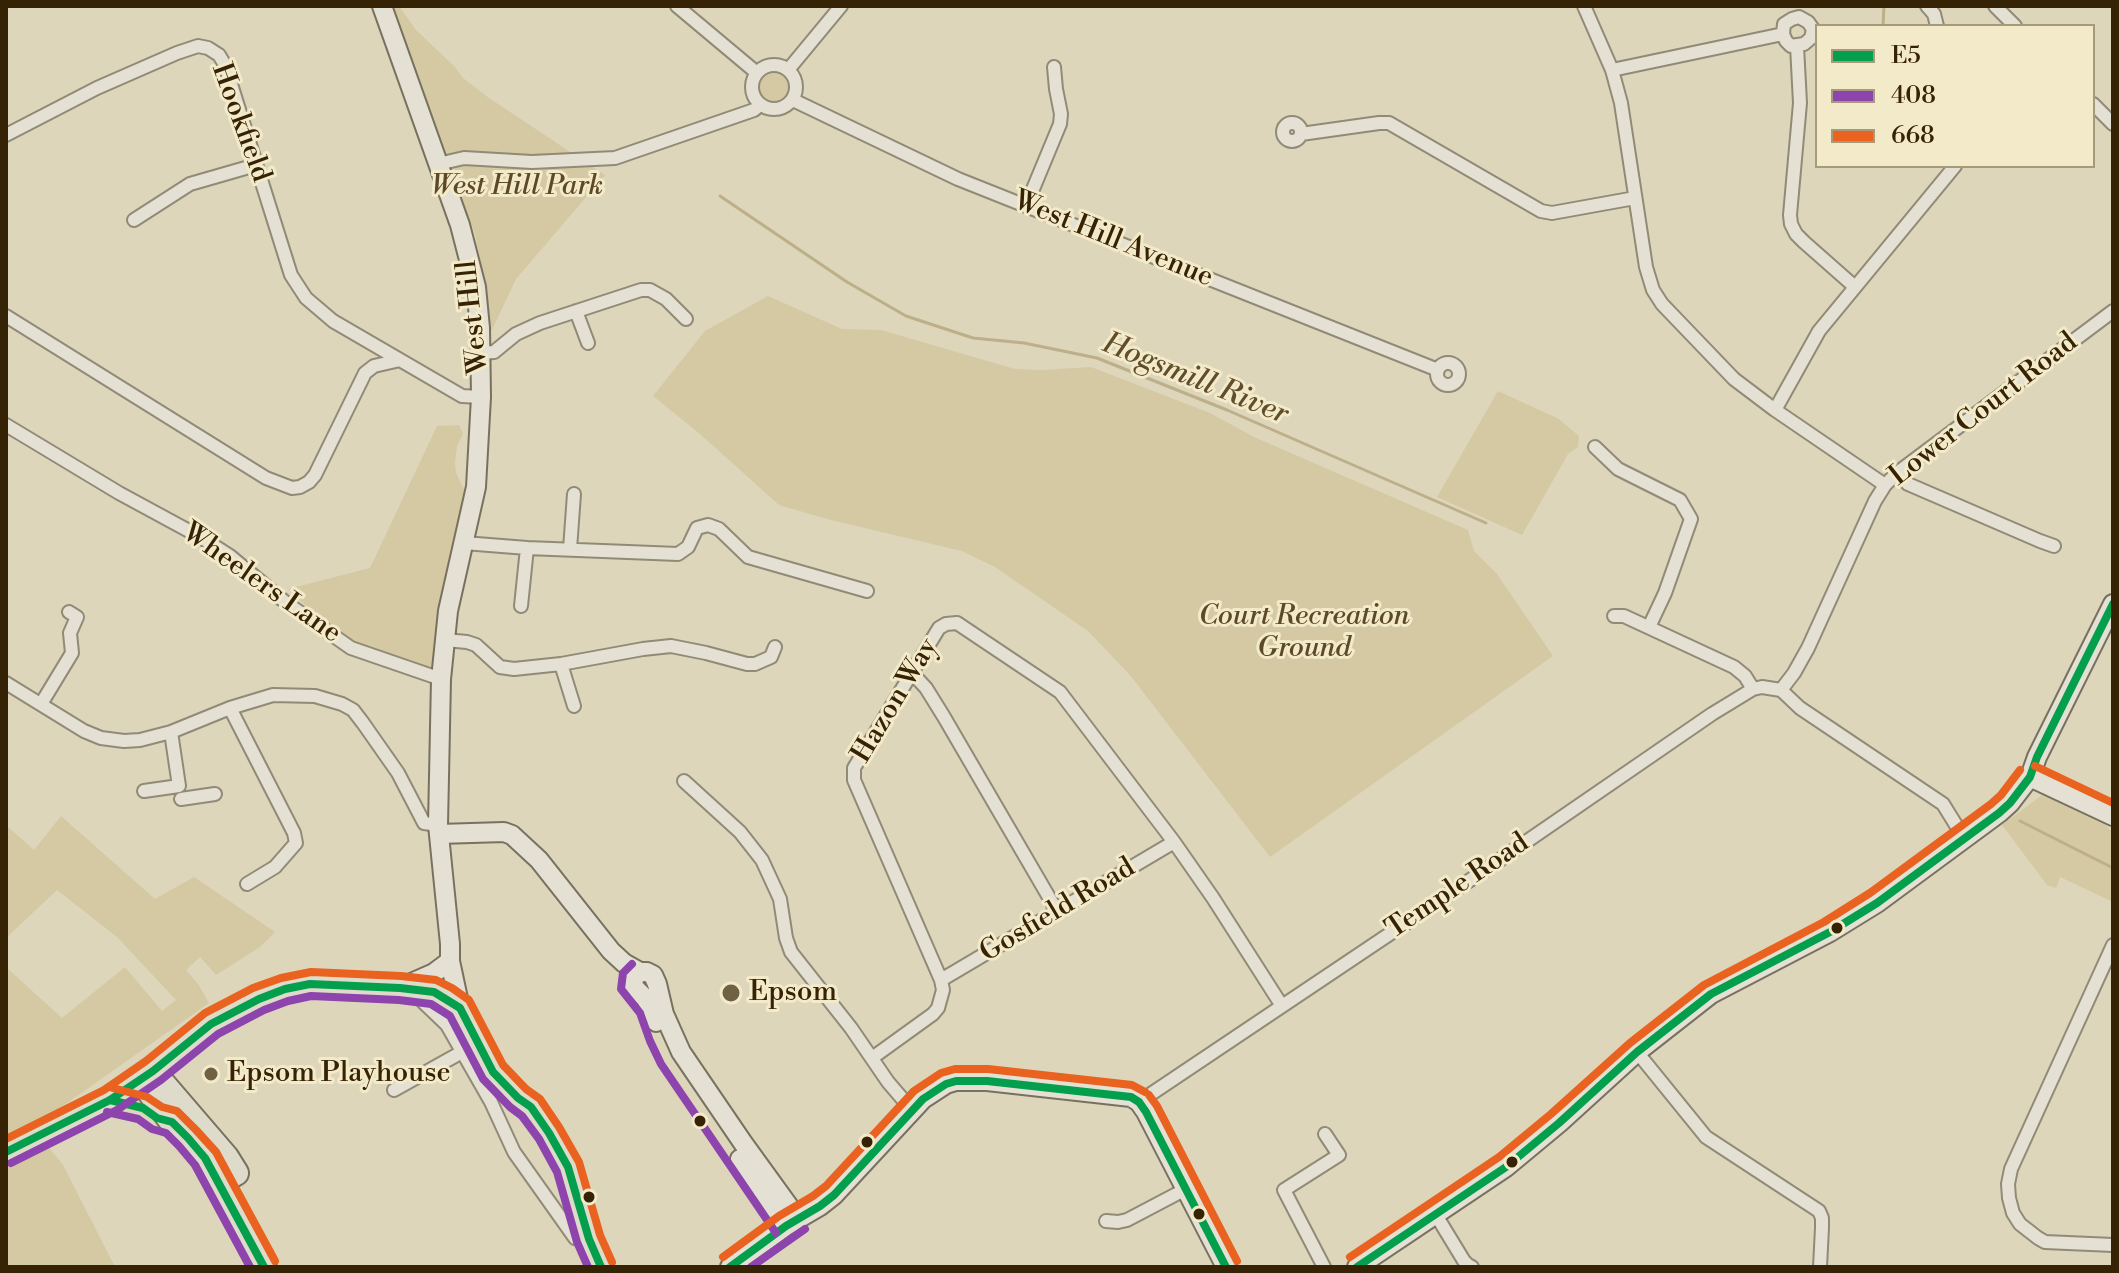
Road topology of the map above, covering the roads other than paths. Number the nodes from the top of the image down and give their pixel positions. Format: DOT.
graph roads {
  1 [pos="382,6"];
  2 [pos="677,6"];
  3 [pos="841,6"];
  4 [pos="1584,6"];
  5 [pos="1927,6"];
  6 [pos="1995,6"];
  7 [pos="1790,13"];
  8 [pos="1936,24"];
  9 [pos="2013,24"];
  10 [pos="1783,34"];
  11 [pos="1797,46"];
  12 [pos="1054,67"];
  13 [pos="788,70"];
  14 [pos="1612,70"];
  15 [pos="757,73"];
  16 [pos="793,100"];
  17 [pos="760,105"];
  18 [pos="2095,106"];
  19 [pos="2113,124"];
  20 [pos="1301,134"];
  21 [pos="6,135"];
  22 [pos="438,164"];
  23 [pos="256,165"];
  24 [pos="1953,168"];
  25 [pos="1635,198"];
  26 [pos="1026,206"];
  27 [pos="134,220"];
  28 [pos="1855,287"];
  29 [pos="576,311"];
  30 [pos="2113,311"];
  31 [pos="6,316"];
  32 [pos="686,319"];
  33 [pos="362,339"];
  34 [pos="588,343"];
  35 [pos="482,353"];
  36 [pos="400,360"];
  37 [pos="1438,370"];
  38 [pos="365,373"];
  39 [pos="481,397"];
  40 [pos="1775,410"];
  41 [pos="6,425"];
  42 [pos="1595,447"];
  43 [pos="1897,473"];
  44 [pos="1885,485"];
  45 [pos="574,494"];
  46 [pos="464,543"];
  47 [pos="2054,546"];
  48 [pos="527,548"];
  49 [pos="570,549"];
  50 [pos="867,591"];
  51 [pos="2113,604"];
  52 [pos="521,606"];
  53 [pos="69,612"];
  54 [pos="1614,616"];
  55 [pos="1649,627"];
  56 [pos="445,640"];
  57 [pos="775,647"];
  58 [pos="561,664"];
  59 [pos="913,674"];
  60 [pos="441,679"];
  61 [pos="6,683"];
  62 [pos="1753,689"];
  63 [pos="1781,690"];
  64 [pos="41,704"];
  65 [pos="574,706"];
  66 [pos="230,708"];
  67 [pos="176,730"];
  68 [pos="2030,777"];
  69 [pos="684,781"];
  70 [pos="144,791"];
  71 [pos="215,794"];
  72 [pos="181,797"];
  73 [pos="2113,816"];
  74 [pos="439,830"];
  75 [pos="1964,838"];
  76 [pos="1174,842"];
  77 [pos="247,884"];
  78 [pos="1057,911"];
  79 [pos="2113,945"];
  80 [pos="450,965"];
  81 [pos="941,980"];
  82 [pos="400,988"];
  83 [pos="428,997"];
  84 [pos="1282,1006"];
  85 [pos="460,1008"];
  86 [pos="462,1052"];
  87 [pos="1637,1052"];
  88 [pos="872,1058"];
  89 [pos="147,1075"];
  90 [pos="394,1090"];
  91 [pos="110,1100"];
  92 [pos="1139,1102"];
  93 [pos="912,1110"];
  94 [pos="172,1122"];
  95 [pos="1325,1134"];
  96 [pos="6,1152"];
  97 [pos="227,1178"];
  98 [pos="1186,1189"];
  99 [pos="1436,1215"];
  100 [pos="1106,1221"];
  101 [pos="792,1222"];
  102 [pos="575,1238"];
  103 [pos="2113,1245"];
  104 [pos="264,1267"];
  105 [pos="601,1267"];
  106 [pos="730,1267"];
  107 [pos="1226,1267"];
  108 [pos="1324,1267"];
  109 [pos="1357,1267"];
  110 [pos="1472,1267"];
  111 [pos="1820,1267"];
  1 -- 22 [label="main road, West Hill"];
  2 -- 15 [label="street"];
  3 -- 13 [label="street"];
  4 -- 14 [label="street"];
  5 -- 8 [label="street"];
  6 -- 9 [label="street"];
  7 -- 10 [label="street"];
  7 -- 11 [label="street"];
  10 -- 11 [label="street"];
  10 -- 14 [label="street"];
  11 -- 28 [label="street"];
  12 -- 26 [label="street"];
  13 -- 15 [label="street"];
  13 -- 16 [label="street"];
  14 -- 25 [label="street"];
  15 -- 17 [label="street"];
  16 -- 17 [label="street"];
  16 -- 26 [label="street, West Hill Avenue"];
  17 -- 22 [label="street"];
  18 -- 19 [label="street"];
  20 -- 25 [label="street"];
  21 -- 23 [label="street, Hookfield"];
  22 -- 35 [label="main road, West Hill"];
  23 -- 27 [label="street"];
  23 -- 33 [label="street, Hookfield"];
  24 -- 28 [label="street"];
  25 -- 40 [label="street"];
  26 -- 37 [label="street, West Hill Avenue"];
  28 -- 40 [label="street"];
  29 -- 32 [label="street"];
  29 -- 34 [label="street"];
  29 -- 35 [label="street"];
  30 -- 43 [label="street, Lower Court Road"];
  31 -- 38 [label="street"];
  33 -- 36 [label="street, Hookfield"];
  33 -- 38 [label="street"];
  35 -- 39 [label="main road, West Hill"];
  36 -- 38 [label="street"];
  36 -- 39 [label="street, Hookfield"];
  39 -- 46 [label="main road, West Hill"];
  40 -- 44 [label="street"];
  41 -- 60 [label="street, Wheelers Lane"];
  42 -- 55 [label="street"];
  43 -- 44 [label="street, Lower Court Road"];
  43 -- 47 [label="street"];
  44 -- 63 [label="street, Lower Court Road"];
  45 -- 49 [label="street"];
  46 -- 48 [label="street"];
  46 -- 56 [label="main road, West Hill"];
  48 -- 49 [label="street"];
  48 -- 52 [label="street"];
  49 -- 50 [label="street"];
  51 -- 68 [label="main road"];
  53 -- 64 [label="street"];
  54 -- 55 [label="street"];
  55 -- 62 [label="street"];
  56 -- 58 [label="street"];
  56 -- 60 [label="main road, West Hill"];
  57 -- 58 [label="street"];
  58 -- 65 [label="street"];
  59 -- 76 [label="street, Hazon Way"];
  59 -- 78 [label="street"];
  59 -- 81 [label="street, Hazon Way"];
  60 -- 74 [label="main road, West Hill"];
  61 -- 64 [label="street"];
  62 -- 63 [label="street"];
  62 -- 84 [label="street, Temple Road"];
  63 -- 75 [label="street"];
  64 -- 67 [label="street"];
  66 -- 67 [label="street"];
  66 -- 74 [label="street"];
  66 -- 77 [label="street"];
  67 -- 72 [label="street"];
  68 -- 73 [label="main road"];
  68 -- 75 [label="main road"];
  69 -- 88 [label="street"];
  70 -- 72 [label="street"];
  71 -- 72 [label="street"];
  74 -- 80 [label="main road, West Hill"];
  74 -- 101 [label="main road"];
  75 -- 87 [label="main road"];
  76 -- 78 [label="street, Gosfield Road"];
  76 -- 84 [label="street, Hazon Way"];
  78 -- 81 [label="street, Gosfield Road"];
  79 -- 103 [label="street"];
  80 -- 82 [label="main road"];
  80 -- 83 [label="main road"];
  80 -- 85 [label="main road, West Hill"];
  81 -- 88 [label="street"];
  82 -- 83 [label="highway"];
  82 -- 89 [label="highway"];
  83 -- 85 [label="highway"];
  83 -- 86 [label="street"];
  84 -- 92 [label="street, Temple Road"];
  85 -- 105 [label="highway"];
  86 -- 90 [label="street"];
  86 -- 102 [label="street"];
  87 -- 99 [label="main road"];
  87 -- 111 [label="street"];
  88 -- 93 [label="street"];
  89 -- 91 [label="highway"];
  89 -- 94 [label="highway"];
  89 -- 97 [label="highway"];
  91 -- 94 [label="highway"];
  91 -- 96 [label="highway"];
  92 -- 93 [label="main road"];
  92 -- 98 [label="main road"];
  93 -- 101 [label="main road"];
  94 -- 97 [label="highway"];
  95 -- 108 [label="street"];
  97 -- 104 [label="highway"];
  98 -- 100 [label="street"];
  98 -- 107 [label="main road"];
  99 -- 109 [label="main road"];
  99 -- 110 [label="street"];
  101 -- 106 [label="main road"];
}
